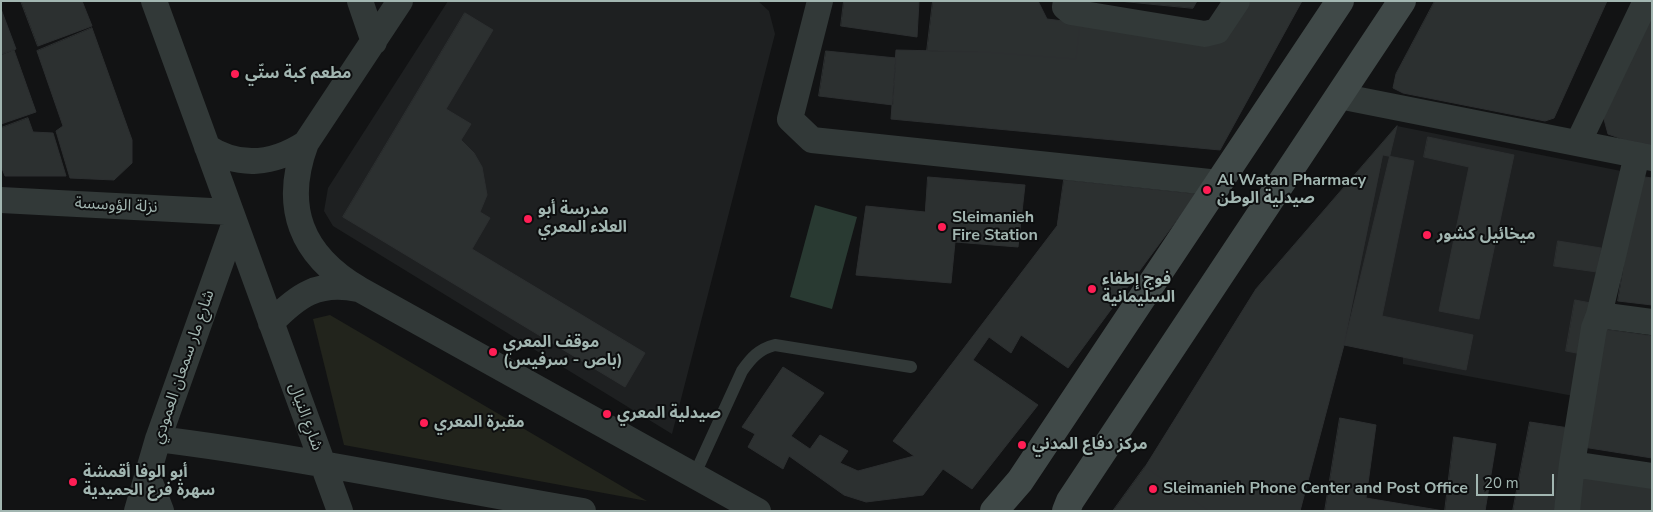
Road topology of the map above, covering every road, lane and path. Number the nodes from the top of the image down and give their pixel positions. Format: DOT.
graph roads {
  1 [pos="154,1"];
  2 [pos="360,1"];
  3 [pos="400,1"];
  4 [pos="820,1"];
  5 [pos="1066,1"];
  6 [pos="1237,1"];
  7 [pos="1340,1"];
  8 [pos="1402,1"];
  9 [pos="1646,1"];
  10 [pos="374,42"];
  11 [pos="1339,96"];
  12 [pos="306,143"];
  13 [pos="1578,143"];
  14 [pos="206,147"];
  15 [pos="1644,157"];
  16 [pos="1219,183"];
  17 [pos="1,200"];
  18 [pos="232,218"];
  19 [pos="359,289"];
  20 [pos="1599,315"];
  21 [pos="1652,322"];
  22 [pos="271,323"];
  23 [pos="910,367"];
  24 [pos="158,439"];
  25 [pos="322,463"];
  26 [pos="1572,464"];
  27 [pos="694,476"];
  28 [pos="1652,476"];
  29 [pos="148,477"];
  30 [pos="137,511"];
  31 [pos="160,511"];
  32 [pos="340,511"];
  33 [pos="583,511"];
  34 [pos="758,511"];
  35 [pos="994,511"];
  36 [pos="1066,511"];
  37 [pos="1567,511"];
  1 -- 14 [label="street, شارع النيال"];
  2 -- 10 [label="street"];
  3 -- 10 [label="street"];
  4 -- 16 [label="street"];
  5 -- 6 [label="street"];
  7 -- 16 [label="main road"];
  8 -- 11 [label="main road"];
  9 -- 13 [label="street"];
  10 -- 12 [label="street"];
  11 -- 13 [label="street"];
  11 -- 36 [label="main road"];
  12 -- 14 [label="street"];
  12 -- 19 [label="street"];
  13 -- 15 [label="street"];
  14 -- 18 [label="street, شارع النيال"];
  15 -- 20 [label="street"];
  16 -- 35 [label="main road"];
  17 -- 18 [label="street, نزلة الؤوسسة"];
  18 -- 22 [label="street, شارع النيال"];
  18 -- 24 [label="street, شارع مار سمعان العمودي"];
  19 -- 22 [label="street"];
  19 -- 27 [label="street"];
  20 -- 21 [label="street"];
  20 -- 26 [label="street"];
  22 -- 25 [label="street, شارع النيال"];
  23 -- 27 [label="lane"];
  24 -- 25 [label="street"];
  24 -- 29 [label="street, شارع مار سمعان العمودي"];
  25 -- 32 [label="street, شارع النيال"];
  25 -- 33 [label="street"];
  26 -- 28 [label="street"];
  26 -- 37 [label="street"];
  27 -- 34 [label="street"];
  29 -- 30 [label="street, شارع مار سمعان العمودي"];
  29 -- 31 [label="street"];
}
